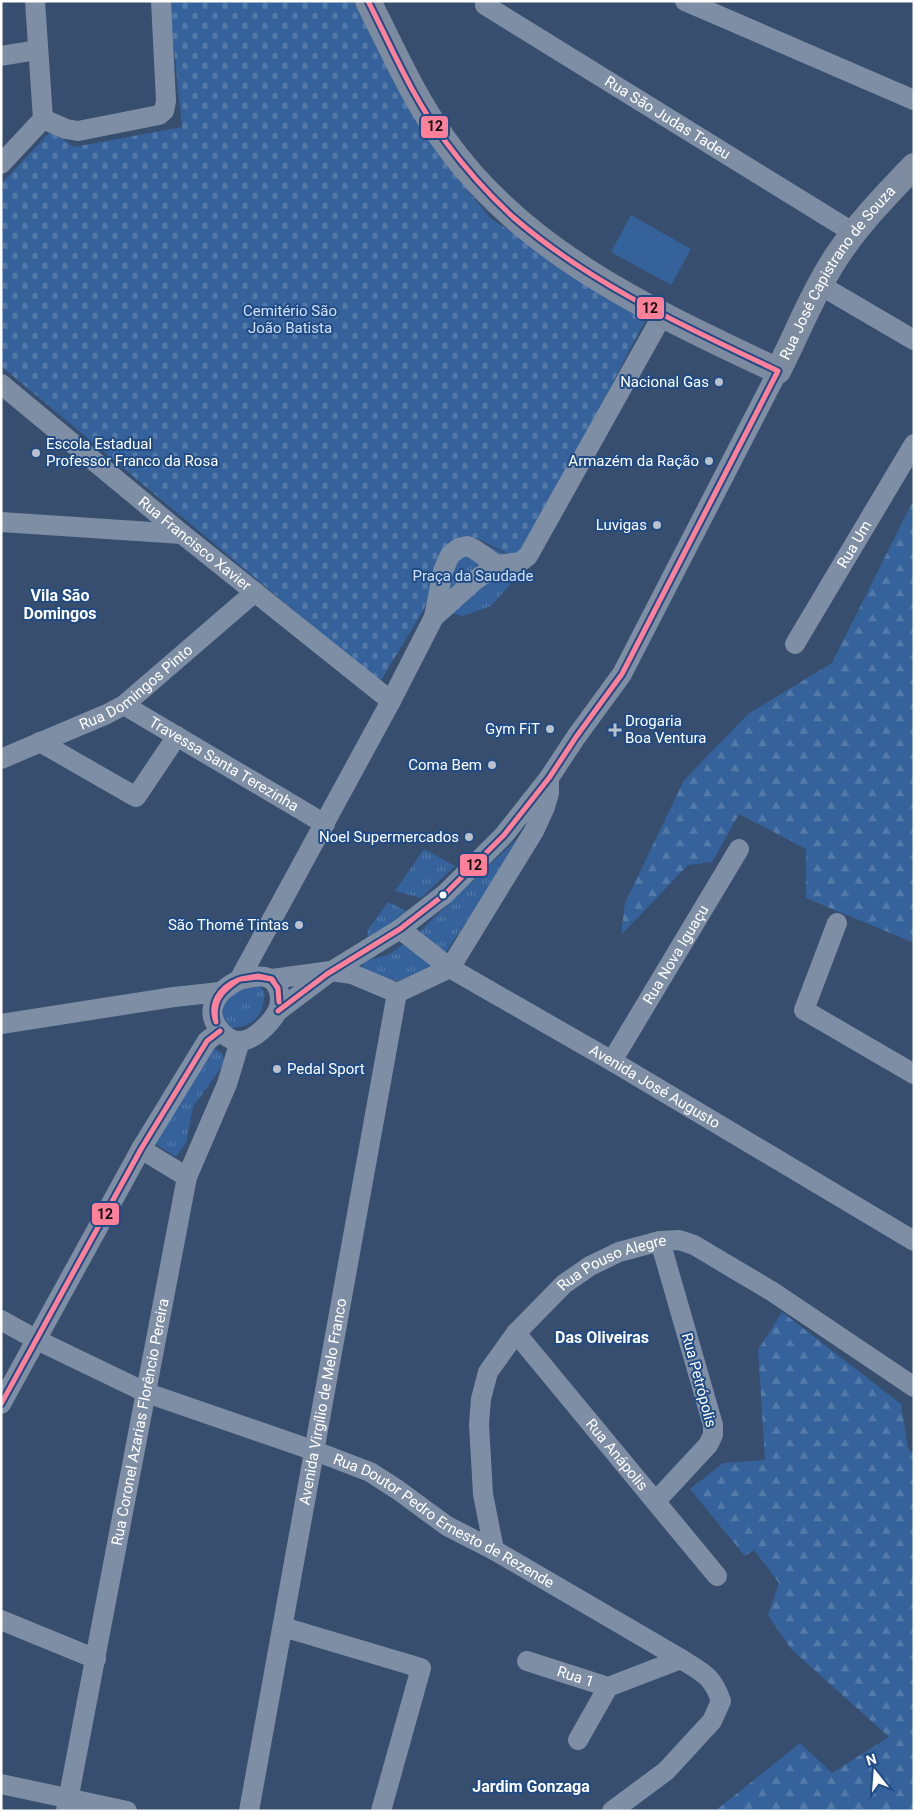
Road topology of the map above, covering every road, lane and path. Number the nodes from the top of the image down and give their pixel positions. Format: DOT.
graph roads {
  1 [pos="35,1"];
  2 [pos="161,1"];
  3 [pos="368,1"];
  4 [pos="487,1"];
  5 [pos="686,1"];
  6 [pos="37,50"];
  7 [pos="1,56"];
  8 [pos="914,100"];
  9 [pos="43,119"];
  10 [pos="1,164"];
  11 [pos="914,166"];
  12 [pos="854,233"];
  13 [pos="820,285"];
  14 [pos="662,316"];
  15 [pos="914,340"];
  16 [pos="778,372"];
  17 [pos="1,384"];
  18 [pos="914,444"];
  19 [pos="1,522"];
  20 [pos="182,534"];
  21 [pos="497,564"];
  22 [pos="254,592"];
  23 [pos="434,617"];
  24 [pos="795,644"];
  25 [pos="391,701"];
  26 [pos="124,705"];
  27 [pos="177,736"];
  28 [pos="40,742"];
  29 [pos="1,759"];
  30 [pos="549,778"];
  31 [pos="520,815"];
  32 [pos="325,824"];
  33 [pos="534,831"];
  34 [pos="739,849"];
  35 [pos="837,923"];
  36 [pos="400,928"];
  37 [pos="450,968"];
  38 [pos="331,971"];
  39 [pos="272,979"];
  40 [pos="239,980"];
  41 [pos="220,992"];
  42 [pos="397,992"];
  43 [pos="174,997"];
  44 [pos="278,1011"];
  45 [pos="1,1024"];
  46 [pos="217,1025"];
  47 [pos="240,1041"];
  48 [pos="612,1061"];
  49 [pos="914,1074"];
  50 [pos="141,1149"];
  51 [pos="188,1177"];
  52 [pos="660,1241"];
  53 [pos="914,1241"];
  54 [pos="1,1320"];
  55 [pos="516,1333"];
  56 [pos="37,1340"];
  57 [pos="914,1387"];
  58 [pos="147,1393"];
  59 [pos="1,1404"];
  60 [pos="315,1451"];
  61 [pos="656,1501"];
  62 [pos="494,1550"];
  63 [pos="717,1576"];
  64 [pos="1,1620"];
  65 [pos="283,1627"];
  66 [pos="681,1658"];
  67 [pos="96,1659"];
  68 [pos="527,1661"];
  69 [pos="608,1687"];
  70 [pos="578,1740"];
  71 [pos="1,1784"];
  72 [pos="67,1805"];
  73 [pos="126,1811"];
  74 [pos="249,1811"];
  75 [pos="381,1811"];
  76 [pos="612,1811"];
  1 -- 6 [label="street"];
  2 -- 9 [label="street"];
  3 -- 14 [label="main road"];
  4 -- 12 [label="street, Rua São Judas Tadeu"];
  5 -- 8 [label="street"];
  6 -- 7 [label="street"];
  6 -- 9 [label="street"];
  9 -- 10 [label="street"];
  11 -- 12 [label="main road, Rua José Capistrano de Souza"];
  12 -- 13 [label="main road, Rua José Capistrano de Souza"];
  13 -- 15 [label="street"];
  13 -- 16 [label="main road, Rua José Capistrano de Souza"];
  14 -- 16 [label="main road"];
  14 -- 21 [label="street"];
  16 -- 30 [label="street, Rua José Capistrano de Souza"];
  17 -- 20 [label="street, Rua Francisco Xavier"];
  18 -- 24 [label="street, Rua Um"];
  19 -- 20 [label="street"];
  20 -- 22 [label="street, Rua Francisco Xavier"];
  21 -- 23 [label="street"];
  21 -- 23 [label="street"];
  22 -- 25 [label="street, Rua Francisco Xavier"];
  22 -- 26 [label="street, Rua Domingos Pinto"];
  23 -- 25 [label="street"];
  25 -- 32 [label="street"];
  26 -- 27 [label="street, Travessa Santa Terezinha"];
  26 -- 28 [label="street, Rua Domingos Pinto"];
  27 -- 28 [label="street"];
  27 -- 32 [label="street, Travessa Santa Terezinha"];
  28 -- 29 [label="street, Rua Domingos Pinto"];
  30 -- 31 [label="street, Rua José Capistrano de Souza"];
  30 -- 33 [label="street, Rua José Capistrano de Souza"];
  31 -- 33 [label="street"];
  31 -- 36 [label="street, Rua José Capistrano de Souza"];
  32 -- 40 [label="street"];
  33 -- 37 [label="street, Rua José Capistrano de Souza"];
  34 -- 48 [label="street, Rua Nova Iguaçu"];
  35 -- 49 [label="street"];
  36 -- 37 [label="street, Avenida José Augusto"];
  36 -- 38 [label="street, Rua José Capistrano de Souza"];
  37 -- 42 [label="street"];
  37 -- 48 [label="street, Avenida José Augusto"];
  38 -- 39 [label="street, Rua José Capistrano de Souza"];
  38 -- 42 [label="street, Rua José Capistrano de Souza"];
  38 -- 44 [label="street"];
  39 -- 40 [label="street"];
  39 -- 44 [label="street"];
  40 -- 41 [label="street"];
  41 -- 43 [label="street"];
  41 -- 46 [label="street"];
  42 -- 60 [label="street, Avenida Virgílio de Melo Franco"];
  43 -- 45 [label="street"];
  43 -- 46 [label="street"];
  44 -- 47 [label="street"];
  46 -- 47 [label="street"];
  46 -- 50 [label="street"];
  47 -- 51 [label="street, Rua Coronel Azarias Florêncio Pereira"];
  48 -- 53 [label="street, Avenida José Augusto"];
  50 -- 51 [label="street"];
  50 -- 56 [label="street"];
  51 -- 58 [label="street, Rua Coronel Azarias Florêncio Pereira"];
  52 -- 55 [label="street, Rua Pouso Alegre"];
  52 -- 57 [label="street, Rua Pouso Alegre"];
  52 -- 61 [label="street, Rua Petrópolis"];
  54 -- 56 [label="street, Rua Doutor Pedro Ernesto de Rezende"];
  55 -- 61 [label="street, Rua Anápolis"];
  55 -- 62 [label="street, Rua Pouso Alegre"];
  56 -- 58 [label="street, Rua Doutor Pedro Ernesto de Rezende"];
  56 -- 59 [label="street"];
  58 -- 60 [label="street, Rua Doutor Pedro Ernesto de Rezende"];
  58 -- 67 [label="street, Rua Coronel Azarias Florêncio Pereira"];
  60 -- 62 [label="street, Rua Doutor Pedro Ernesto de Rezende"];
  60 -- 65 [label="street, Avenida Virgílio de Melo Franco"];
  61 -- 63 [label="street, Rua Anápolis"];
  62 -- 66 [label="street, Rua Doutor Pedro Ernesto de Rezende"];
  64 -- 67 [label="street"];
  65 -- 74 [label="street, Avenida Virgílio de Melo Franco"];
  65 -- 75 [label="street"];
  66 -- 69 [label="street, Rua 1"];
  66 -- 76 [label="street, Rua Doutor Pedro Ernesto de Rezende"];
  67 -- 72 [label="street, Rua Coronel Azarias Florêncio Pereira"];
  68 -- 69 [label="street, Rua 1"];
  69 -- 70 [label="street"];
  71 -- 72 [label="street"];
  72 -- 73 [label="street"];
}
